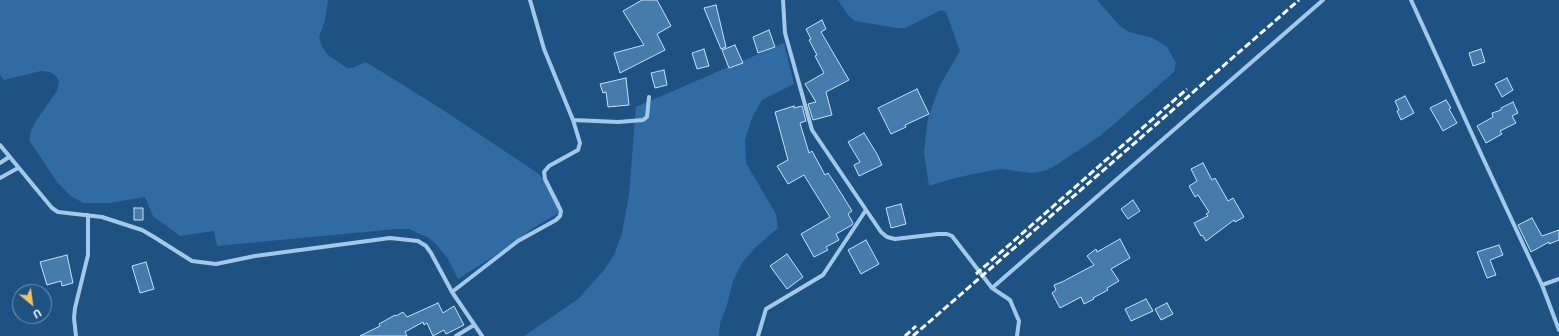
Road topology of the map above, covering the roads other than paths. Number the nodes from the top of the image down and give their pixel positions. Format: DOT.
graph roads {
  1 [pos="530,0"];
  2 [pos="783,0"];
  3 [pos="1323,0"];
  4 [pos="1411,0"];
  5 [pos="649,97"];
  6 [pos="573,120"];
  7 [pos="0,145"];
  8 [pos="9,157"];
  9 [pos="0,163"];
  10 [pos="18,168"];
  11 [pos="0,178"];
  12 [pos="866,210"];
  13 [pos="88,215"];
  14 [pos="1559,279"];
  15 [pos="1542,285"];
  16 [pos="992,288"];
  17 [pos="452,292"];
  18 [pos="474,325"];
  19 [pos="1559,330"];
  20 [pos="76,336"];
  21 [pos="456,336"];
  22 [pos="482,336"];
  23 [pos="758,336"];
  24 [pos="1017,336"];
  1 -- 6 [label="street"];
  2 -- 12 [label="street"];
  3 -- 16 [label="street"];
  4 -- 15 [label="street"];
  5 -- 6 [label="street"];
  6 -- 17 [label="street"];
  7 -- 8 [label="street"];
  8 -- 9 [label="street"];
  8 -- 10 [label="street"];
  10 -- 11 [label="street"];
  10 -- 13 [label="street"];
  12 -- 16 [label="street"];
  12 -- 23 [label="street"];
  13 -- 17 [label="street"];
  13 -- 20 [label="street"];
  14 -- 15 [label="street"];
  15 -- 19 [label="street"];
  16 -- 24 [label="street"];
  17 -- 18 [label="street"];
  18 -- 21 [label="street"];
  18 -- 22 [label="street"];
}
